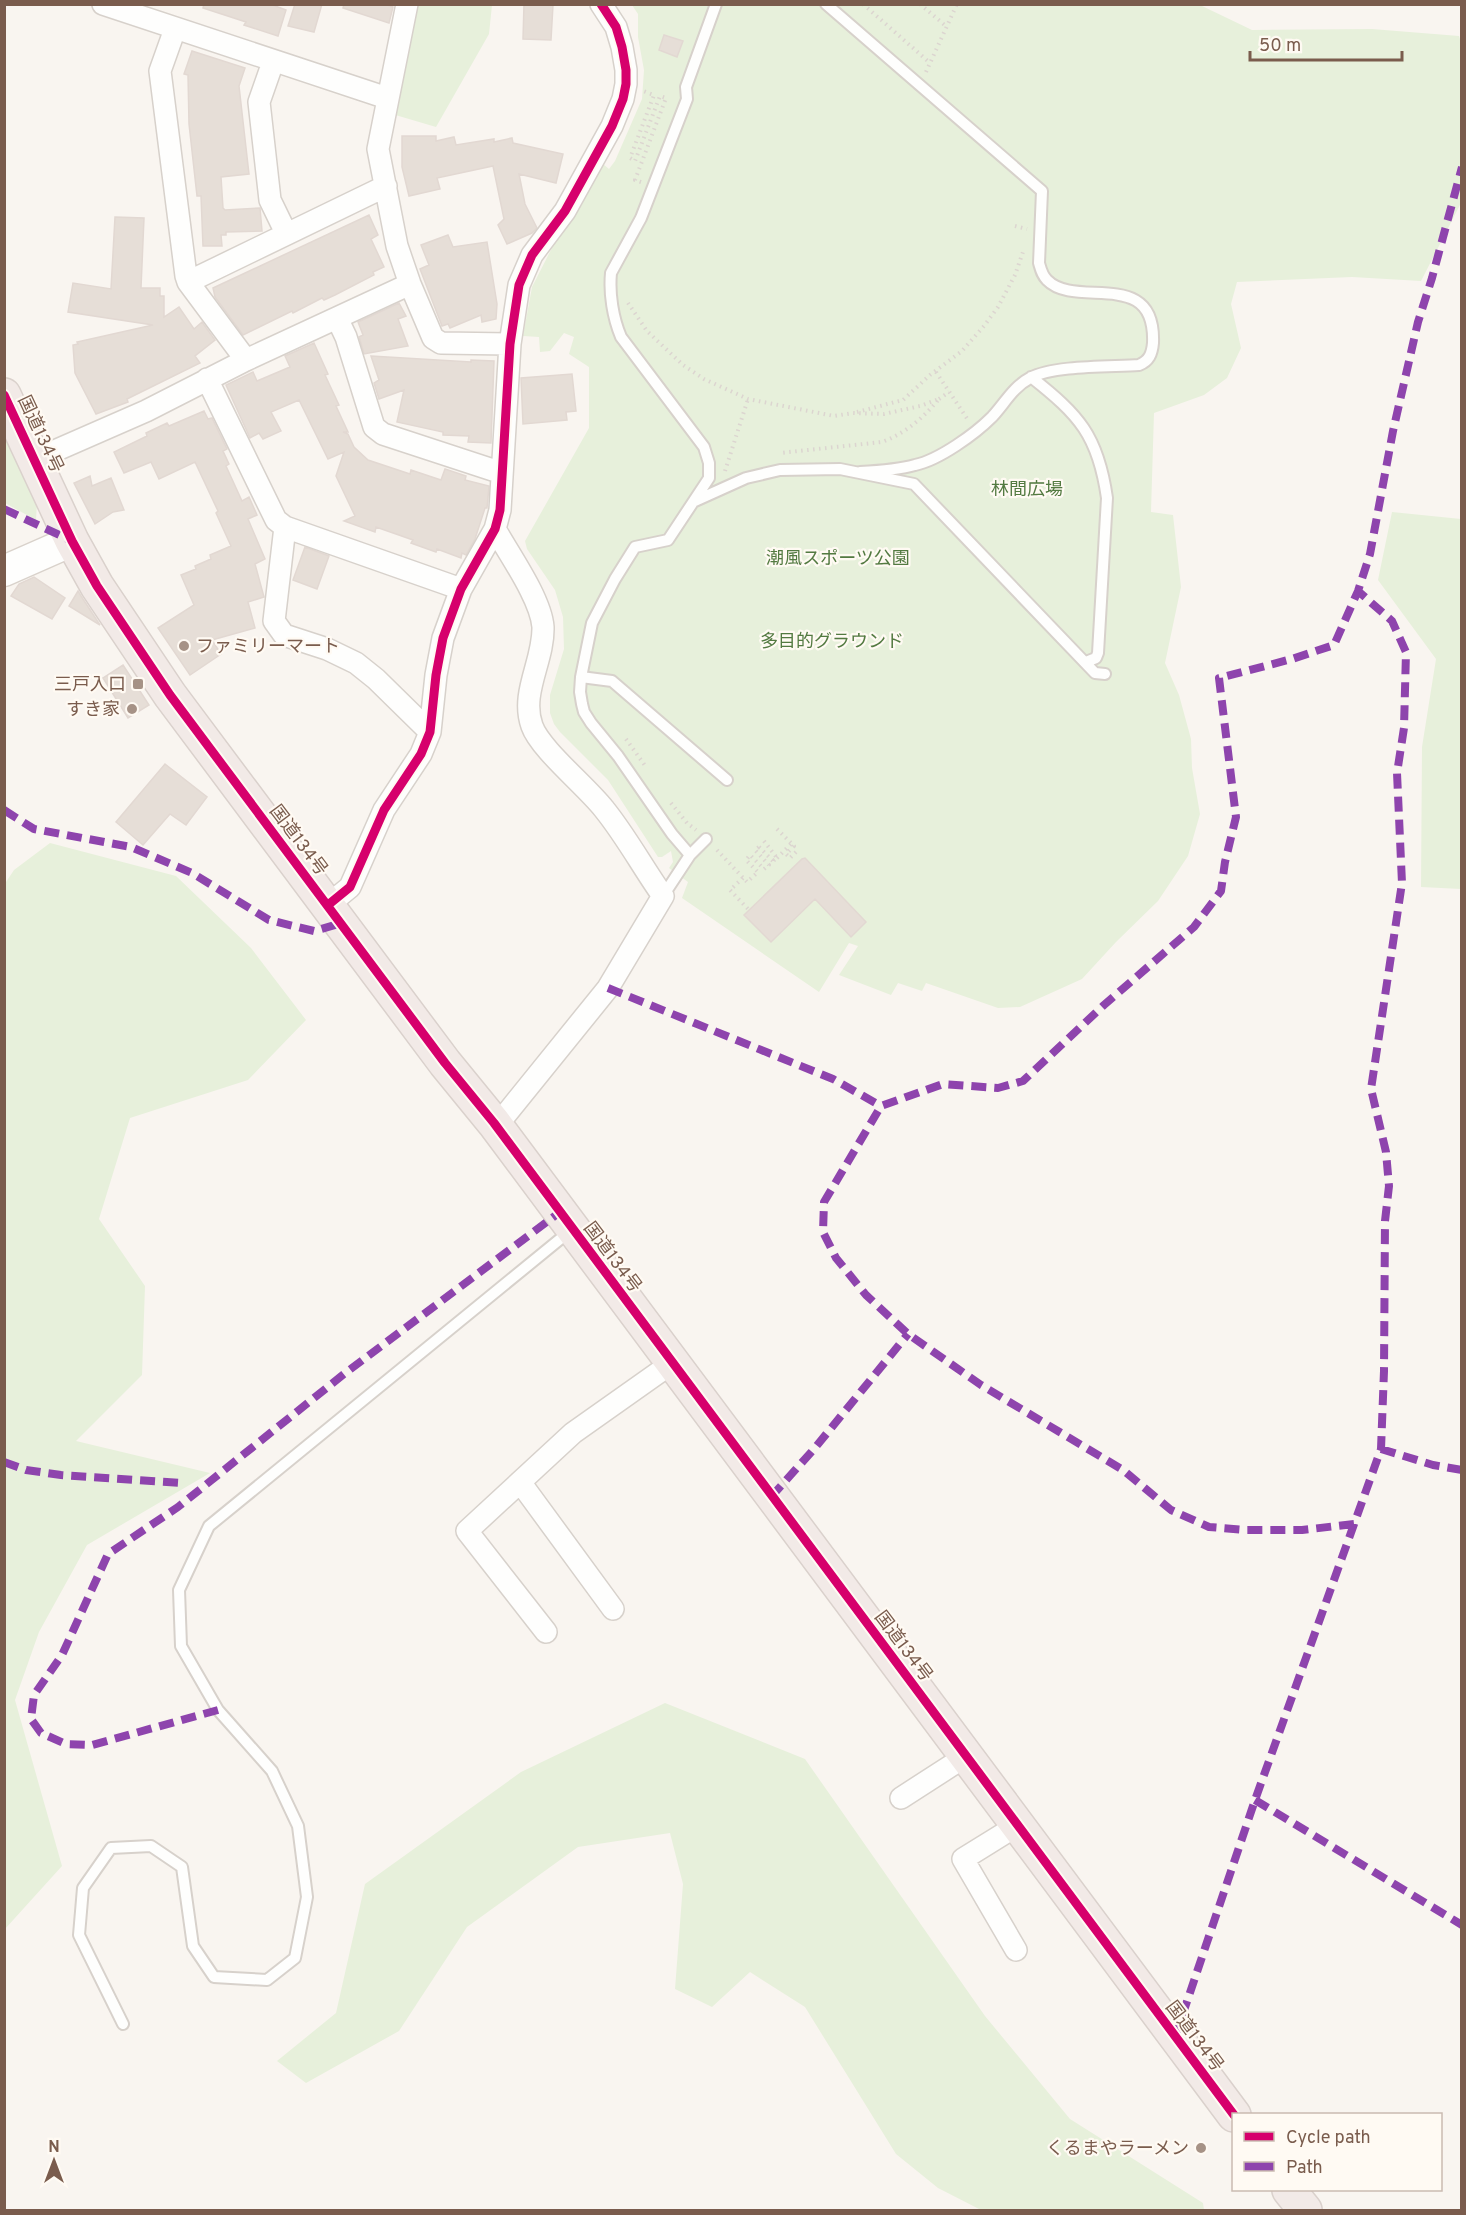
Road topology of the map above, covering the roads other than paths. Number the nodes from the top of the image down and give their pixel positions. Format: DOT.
graph roads {
  1 [pos="103,4"];
  2 [pos="407,4"];
  3 [pos="602,4"];
  4 [pos="716,4"];
  5 [pos="826,4"];
  6 [pos="175,29"];
  7 [pos="273,62"];
  8 [pos="387,98"];
  9 [pos="386,186"];
  10 [pos="286,233"];
  11 [pos="188,282"];
  12 [pos="410,284"];
  13 [pos="337,318"];
  14 [pos="510,344"];
  15 [pos="246,360"];
  16 [pos="1031,377"];
  17 [pos="207,379"];
  18 [pos="4,395"];
  19 [pos="34,459"];
  20 [pos="860,472"];
  21 [pos="502,473"];
  22 [pos="694,501"];
  23 [pos="285,527"];
  24 [pos="495,529"];
  25 [pos="72,541"];
  26 [pos="4,571"];
  27 [pos="460,589"];
  28 [pos="1086,662"];
  29 [pos="1105,674"];
  30 [pos="581,677"];
  31 [pos="430,732"];
  32 [pos="727,780"];
  33 [pos="706,839"];
  34 [pos="690,855"];
  35 [pos="663,896"];
  36 [pos="328,905"];
  37 [pos="494,1123"];
  38 [pos="572,1229"];
  39 [pos="672,1363"];
  40 [pos="520,1482"];
  41 [pos="614,1609"];
  42 [pos="546,1632"];
  43 [pos="966,1756"];
  44 [pos="901,1797"];
  45 [pos="1018,1825"];
  46 [pos="1016,1950"];
  47 [pos="123,2024"];
  48 [pos="1232,2114"];
  49 [pos="1290,2191"];
  50 [pos="1305,2211"];
  1 -- 6 [label="street"];
  2 -- 8 [label="street"];
  3 -- 14 [label="street"];
  4 -- 22 [label="lane"];
  5 -- 16 [label="lane"];
  6 -- 7 [label="street"];
  6 -- 11 [label="street"];
  7 -- 8 [label="street"];
  7 -- 10 [label="street"];
  8 -- 9 [label="street"];
  9 -- 10 [label="street"];
  9 -- 12 [label="street"];
  10 -- 11 [label="street"];
  11 -- 15 [label="street"];
  12 -- 13 [label="street"];
  12 -- 14 [label="street"];
  13 -- 15 [label="street"];
  13 -- 21 [label="street"];
  14 -- 21 [label="street"];
  15 -- 17 [label="street"];
  16 -- 20 [label="lane"];
  16 -- 28 [label="lane"];
  17 -- 19 [label="street"];
  17 -- 23 [label="street"];
  18 -- 19 [label="highway, 国道134号"];
  19 -- 25 [label="highway, 国道134号"];
  20 -- 22 [label="lane"];
  20 -- 28 [label="lane"];
  21 -- 24 [label="street"];
  22 -- 30 [label="lane"];
  23 -- 27 [label="street"];
  23 -- 31 [label="street"];
  24 -- 27 [label="street"];
  24 -- 35 [label="street"];
  25 -- 26 [label="street"];
  25 -- 36 [label="highway, 国道134号"];
  27 -- 31 [label="street"];
  28 -- 29 [label="lane"];
  30 -- 32 [label="lane"];
  30 -- 34 [label="lane"];
  31 -- 36 [label="street"];
  33 -- 34 [label="lane"];
  34 -- 35 [label="lane"];
  35 -- 37 [label="street"];
  36 -- 37 [label="highway, 国道134号"];
  37 -- 38 [label="highway, 国道134号"];
  38 -- 39 [label="highway, 国道134号"];
  38 -- 47 [label="lane"];
  39 -- 40 [label="street"];
  39 -- 43 [label="highway, 国道134号"];
  40 -- 41 [label="street"];
  40 -- 42 [label="street"];
  43 -- 44 [label="street"];
  43 -- 45 [label="highway, 国道134号"];
  45 -- 46 [label="street"];
  45 -- 48 [label="highway, 国道134号"];
  49 -- 50 [label="highway"];
}
